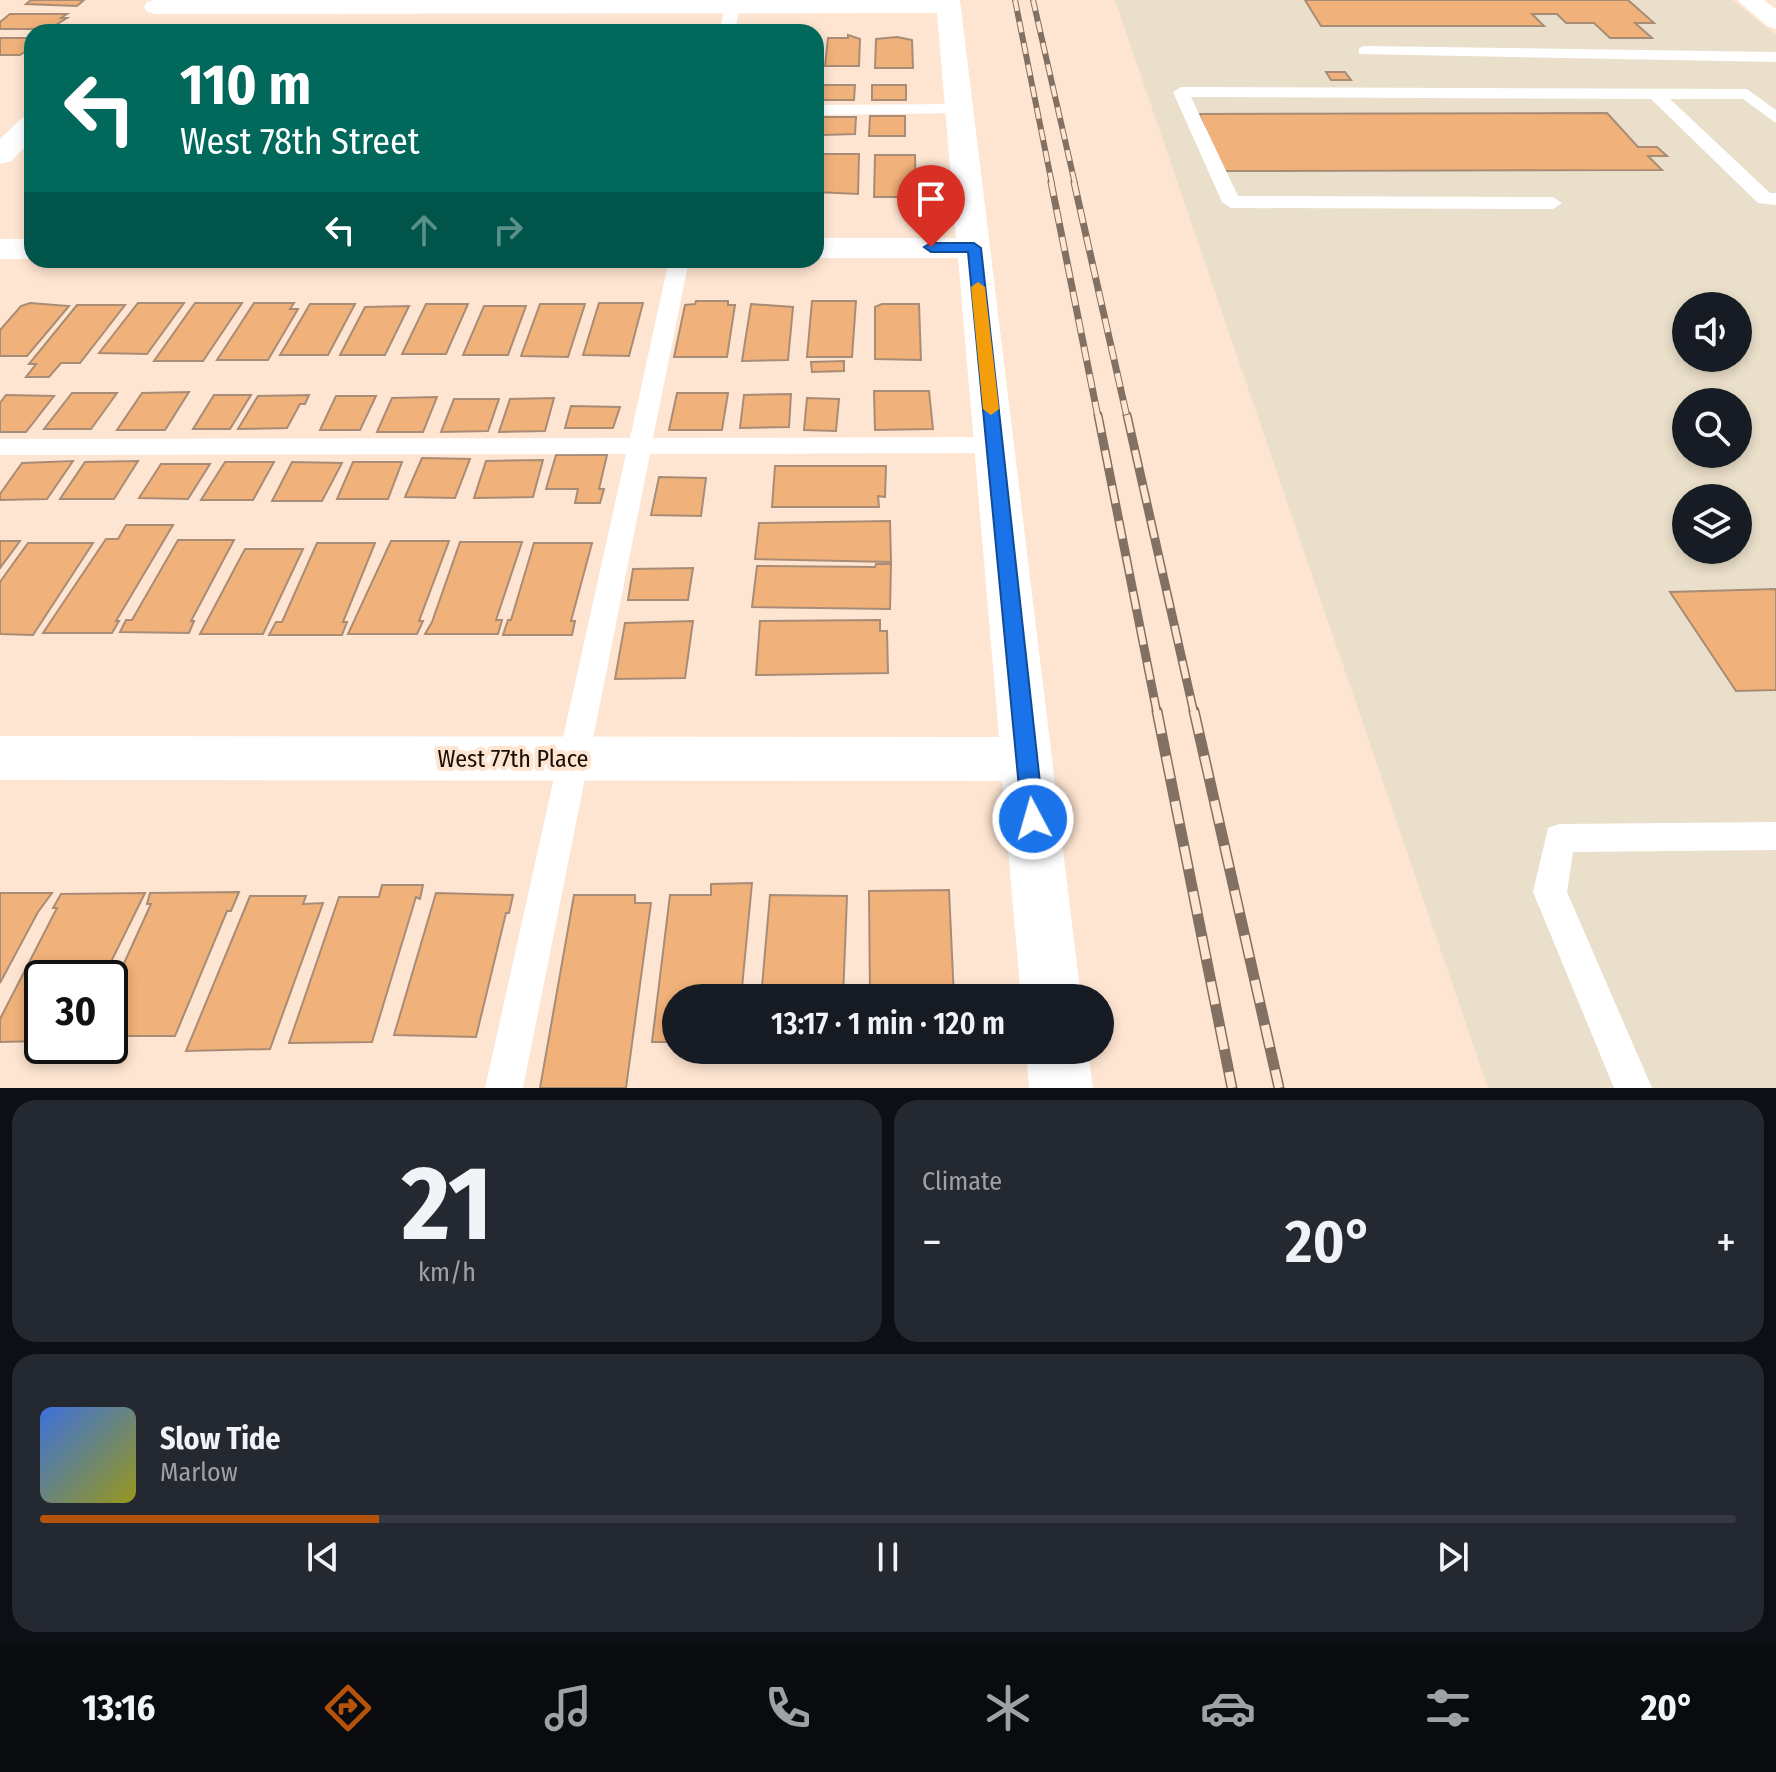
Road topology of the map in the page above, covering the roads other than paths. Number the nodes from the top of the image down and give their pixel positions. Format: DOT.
graph roads {
  1 [pos="1749,0"];
  2 [pos="734,3"];
  3 [pos="948,3"];
  4 [pos="152,10"];
  5 [pos="1776,21"];
  6 [pos="729,24"];
  7 [pos="1364,51"];
  8 [pos="1776,57"];
  9 [pos="1655,93"];
  10 [pos="960,109"];
  11 [pos="824,110"];
  12 [pos="1776,118"];
  13 [pos="24,132"];
  14 [pos="0,155"];
  15 [pos="1776,199"];
  16 [pos="1553,203"];
  17 [pos="824,248"];
  18 [pos="974,248"];
  19 [pos="0,249"];
  20 [pos="24,249"];
  21 [pos="677,268"];
  22 [pos="995,445"];
  23 [pos="640,446"];
  24 [pos="0,447"];
  25 [pos="0,758"];
  26 [pos="574,759"];
  27 [pos="1027,759"];
  28 [pos="1776,836"];
  29 [pos="1050,984"];
  30 [pos="1058,1064"];
  31 [pos="504,1088"];
  32 [pos="1061,1088"];
  33 [pos="1633,1088"];
  1 -- 5 [label="street"];
  2 -- 3 [label="street"];
  2 -- 4 [label="street"];
  2 -- 6 [label="lane"];
  3 -- 10 [label="street"];
  7 -- 8 [label="lane"];
  9 -- 12 [label="lane"];
  9 -- 15 [label="lane"];
  9 -- 16 [label="lane"];
  10 -- 11 [label="lane"];
  10 -- 18 [label="street"];
  13 -- 14 [label="street"];
  17 -- 18 [label="street"];
  18 -- 22 [label="street"];
  19 -- 20 [label="street"];
  21 -- 23 [label="lane"];
  22 -- 23 [label="lane"];
  22 -- 27 [label="street"];
  23 -- 24 [label="lane"];
  23 -- 26 [label="lane"];
  25 -- 26 [label="street, West 77th Place"];
  26 -- 27 [label="street, West 77th Place"];
  26 -- 31 [label="lane"];
  27 -- 29 [label="street"];
  28 -- 33 [label="lane"];
  30 -- 32 [label="street"];
}
